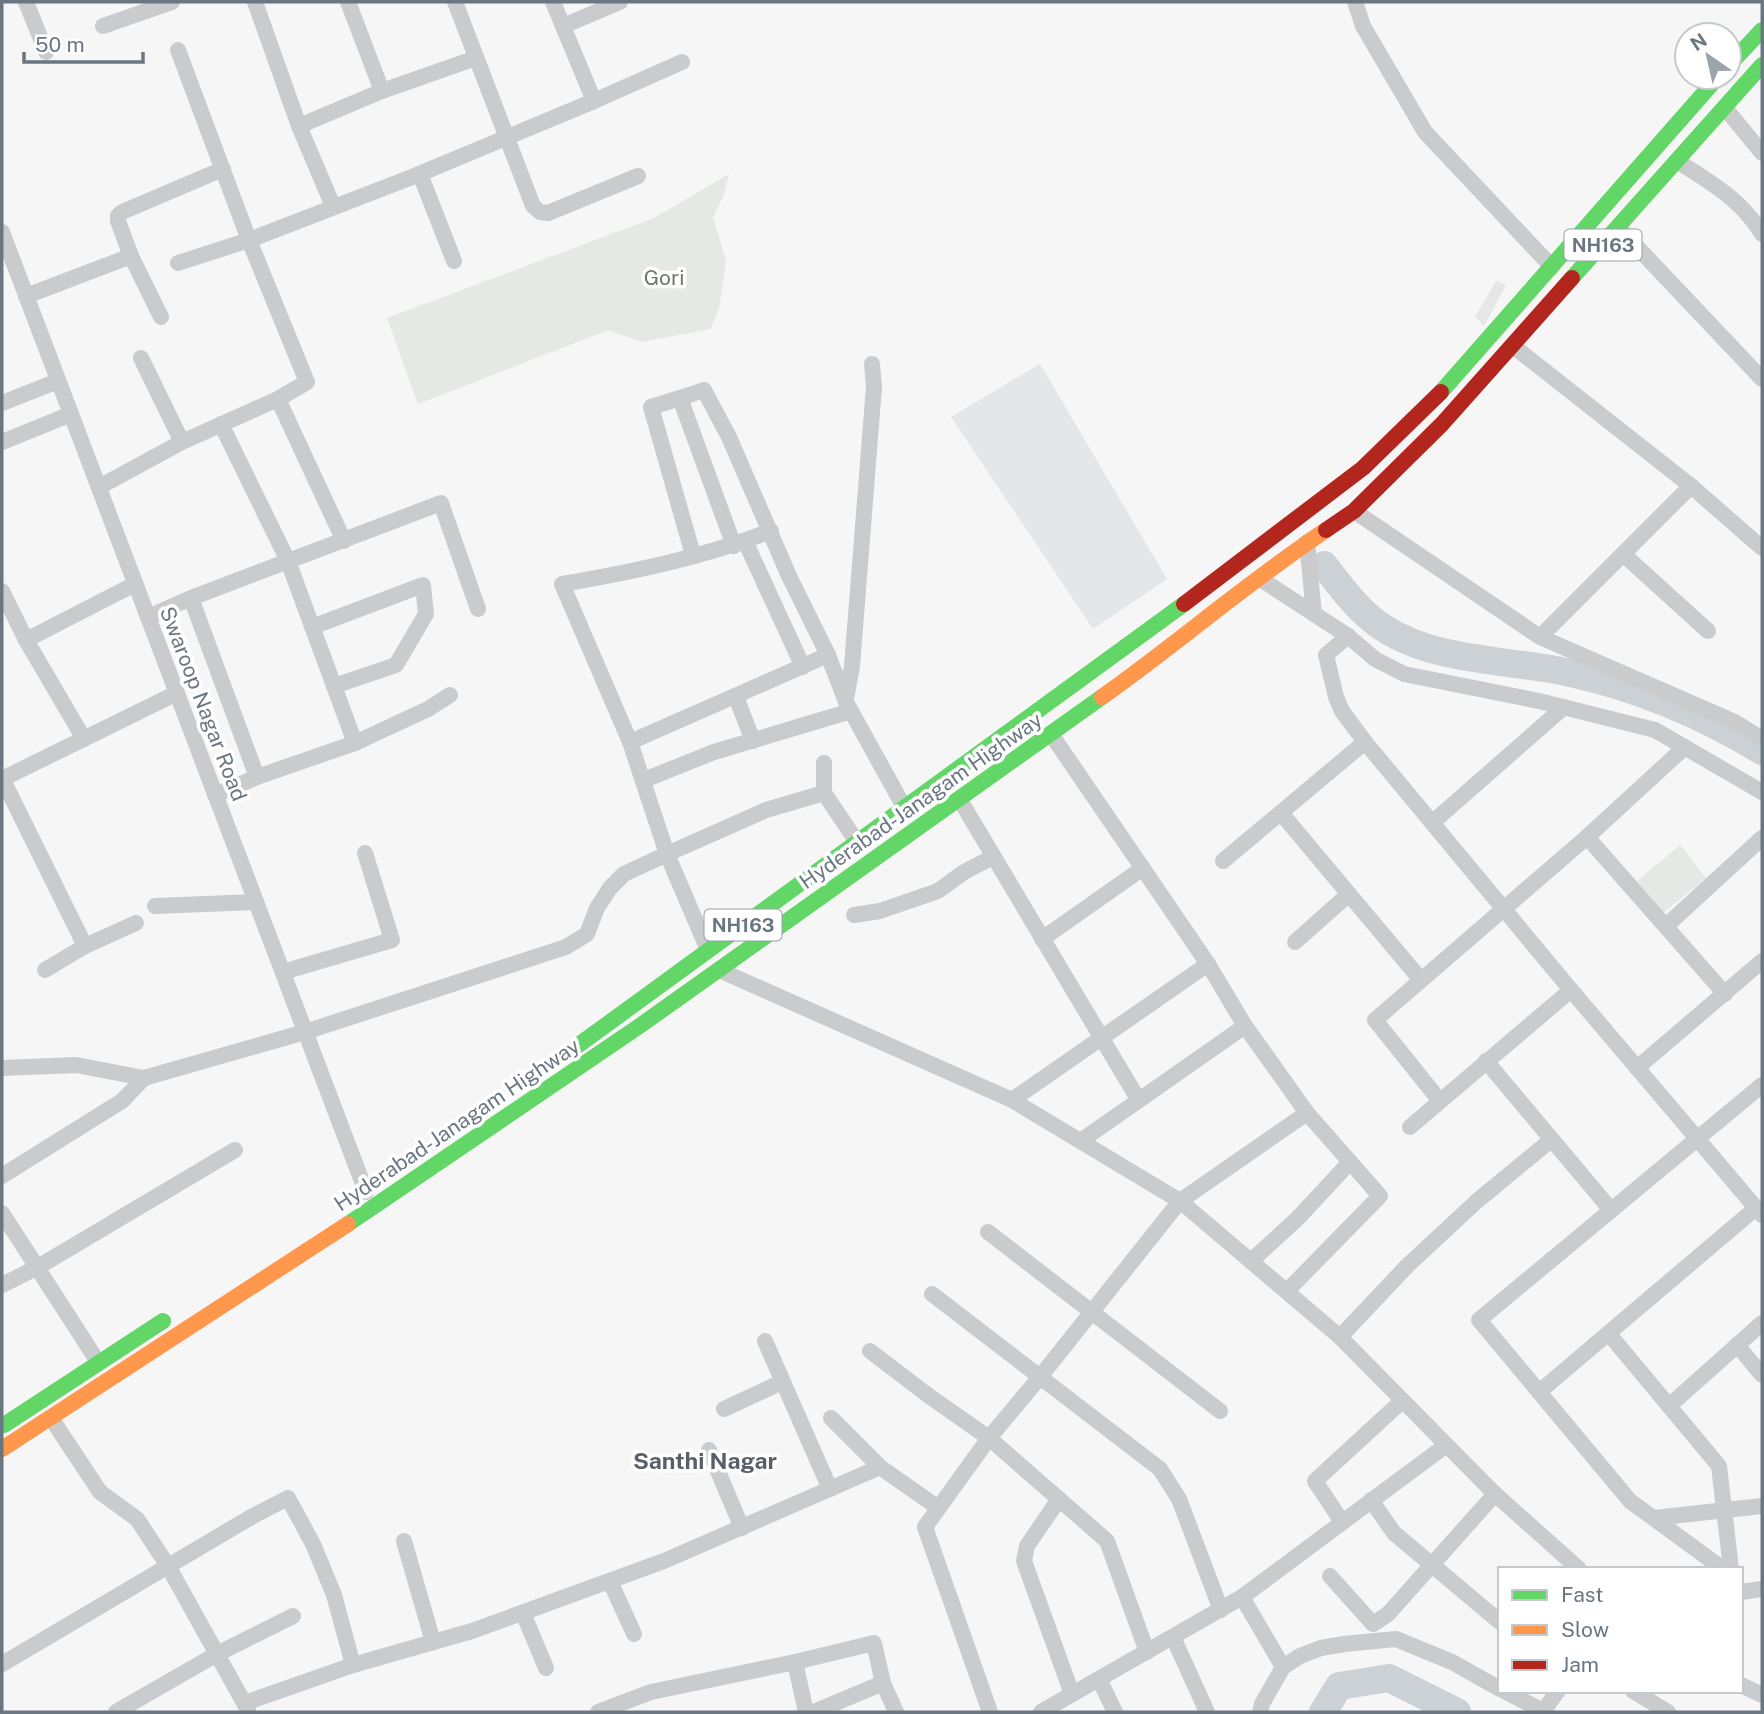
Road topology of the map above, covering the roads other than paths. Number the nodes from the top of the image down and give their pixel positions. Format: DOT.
graph roads {
  1 [pos="26,2"];
  2 [pos="172,2"];
  3 [pos="255,2"];
  4 [pos="348,2"];
  5 [pos="455,2"];
  6 [pos="553,2"];
  7 [pos="620,2"];
  8 [pos="1355,2"];
  9 [pos="103,26"];
  10 [pos="563,26"];
  11 [pos="1762,30"];
  12 [pos="178,50"];
  13 [pos="1743,50"];
  14 [pos="46,52"];
  15 [pos="476,58"];
  16 [pos="682,62"];
  17 [pos="1762,65"];
  18 [pos="1706,91"];
  19 [pos="382,92"];
  20 [pos="594,101"];
  21 [pos="1725,107"];
  22 [pos="299,126"];
  23 [pos="506,138"];
  24 [pos="1762,153"];
  25 [pos="1677,160"];
  26 [pos="223,169"];
  27 [pos="420,174"];
  28 [pos="638,176"];
  29 [pos="333,206"];
  30 [pos="1618,227"];
  31 [pos="2,234"];
  32 [pos="1762,234"];
  33 [pos="249,240"];
  34 [pos="131,256"];
  35 [pos="454,261"];
  36 [pos="178,263"];
  37 [pos="1552,267"];
  38 [pos="26,296"];
  39 [pos="161,317"];
  40 [pos="1513,346"];
  41 [pos="141,358"];
  42 [pos="872,364"];
  43 [pos="1762,379"];
  44 [pos="58,381"];
  45 [pos="680,398"];
  46 [pos="278,399"];
  47 [pos="2,403"];
  48 [pos="71,414"];
  49 [pos="221,424"];
  50 [pos="2,442"];
  51 [pos="183,442"];
  52 [pos="1691,486"];
  53 [pos="99,487"];
  54 [pos="1354,511"];
  55 [pos="771,531"];
  56 [pos="344,541"];
  57 [pos="1307,542"];
  58 [pos="740,544"];
  59 [pos="1762,548"];
  60 [pos="1623,554"];
  61 [pos="694,555"];
  62 [pos="288,561"];
  63 [pos="1259,578"];
  64 [pos="135,583"];
  65 [pos="2,591"];
  66 [pos="191,598"];
  67 [pos="478,609"];
  68 [pos="1314,614"];
  69 [pos="148,617"];
  70 [pos="312,627"];
  71 [pos="1708,631"];
  72 [pos="1348,636"];
  73 [pos="1540,637"];
  74 [pos="26,640"];
  75 [pos="828,655"];
  76 [pos="803,667"];
  77 [pos="334,686"];
  78 [pos="177,693"];
  79 [pos="450,695"];
  80 [pos="736,697"];
  81 [pos="849,706"];
  82 [pos="1564,707"];
  83 [pos="1051,734"];
  84 [pos="84,739"];
  85 [pos="1762,739"];
  86 [pos="753,741"];
  87 [pos="631,742"];
  88 [pos="1365,742"];
  89 [pos="355,743"];
  90 [pos="1685,747"];
  91 [pos="824,763"];
  92 [pos="257,777"];
  93 [pos="2,778"];
  94 [pos="644,779"];
  95 [pos="1762,792"];
  96 [pos="824,793"];
  97 [pos="215,794"];
  98 [pos="960,800"];
  99 [pos="904,807"];
  100 [pos="1281,813"];
  101 [pos="1433,822"];
  102 [pos="1587,837"];
  103 [pos="1762,838"];
  104 [pos="857,842"];
  105 [pos="365,853"];
  106 [pos="667,854"];
  107 [pos="993,857"];
  108 [pos="1223,861"];
  109 [pos="1143,868"];
  110 [pos="1349,894"];
  111 [pos="256,902"];
  112 [pos="155,906"];
  113 [pos="1503,909"];
  114 [pos="855,915"];
  115 [pos="136,923"];
  116 [pos="1666,926"];
  117 [pos="1042,939"];
  118 [pos="1295,942"];
  119 [pos="85,946"];
  120 [pos="708,950"];
  121 [pos="1762,961"];
  122 [pos="1208,964"];
  123 [pos="45,970"];
  124 [pos="719,970"];
  125 [pos="283,972"];
  126 [pos="1422,980"];
  127 [pos="1571,990"];
  128 [pos="1724,994"];
  129 [pos="1245,1026"];
  130 [pos="306,1032"];
  131 [pos="1100,1039"];
  132 [pos="565,1055"];
  133 [pos="1486,1061"];
  134 [pos="2,1068"];
  135 [pos="1637,1068"];
  136 [pos="144,1078"];
  137 [pos="1762,1085"];
  138 [pos="1138,1099"];
  139 [pos="1012,1100"];
  140 [pos="1440,1101"];
  141 [pos="1307,1113"];
  142 [pos="1410,1127"];
  143 [pos="1082,1140"];
  144 [pos="1551,1140"];
  145 [pos="1697,1140"];
  146 [pos="235,1150"];
  147 [pos="1350,1162"];
  148 [pos="2,1176"];
  149 [pos="384,1180"];
  150 [pos="366,1192"];
  151 [pos="1180,1200"];
  152 [pos="348,1203"];
  153 [pos="1612,1210"];
  154 [pos="1759,1212"];
  155 [pos="2,1213"];
  156 [pos="988,1232"];
  157 [pos="1251,1261"];
  158 [pos="38,1267"];
  159 [pos="2,1285"];
  160 [pos="1287,1292"];
  161 [pos="932,1294"];
  162 [pos="1092,1312"];
  163 [pos="1762,1323"];
  164 [pos="190,1326"];
  165 [pos="1609,1334"];
  166 [pos="1340,1337"];
  167 [pos="765,1341"];
  168 [pos="1737,1345"];
  169 [pos="870,1351"];
  170 [pos="98,1363"];
  171 [pos="1762,1375"];
  172 [pos="1040,1377"];
  173 [pos="782,1382"];
  174 [pos="1539,1392"];
  175 [pos="1402,1401"];
  176 [pos="1669,1406"];
  177 [pos="724,1409"];
  178 [pos="1220,1411"];
  179 [pos="51,1418"];
  180 [pos="831,1418"];
  181 [pos="2,1427"];
  182 [pos="989,1438"];
  183 [pos="1445,1446"];
  184 [pos="2,1449"];
  185 [pos="709,1450"];
  186 [pos="880,1467"];
  187 [pos="830,1489"];
  188 [pos="1494,1494"];
  189 [pos="1059,1499"];
  190 [pos="1371,1500"];
  191 [pos="1762,1506"];
  192 [pos="937,1507"];
  193 [pos="1724,1510"];
  194 [pos="1654,1518"];
  195 [pos="1342,1522"];
  196 [pos="742,1528"];
  197 [pos="404,1541"];
  198 [pos="1432,1565"];
  199 [pos="168,1566"];
  200 [pos="1577,1567"];
  201 [pos="1720,1567"];
  202 [pos="1731,1567"];
  203 [pos="1330,1576"];
  204 [pos="610,1581"];
  205 [pos="1242,1597"];
  206 [pos="1220,1610"];
  207 [pos="523,1613"];
  208 [pos="293,1616"];
  209 [pos="1498,1620"];
  210 [pos="1373,1624"];
  211 [pos="634,1634"];
  212 [pos="1172,1637"];
  213 [pos="433,1642"];
  214 [pos="1368,1642"];
  215 [pos="1321,1648"];
  216 [pos="1147,1652"];
  217 [pos="217,1654"];
  218 [pos="795,1662"];
  219 [pos="2,1664"];
  220 [pos="353,1665"];
  221 [pos="1283,1667"];
  222 [pos="546,1668"];
  223 [pos="1099,1679"];
  224 [pos="883,1683"];
  225 [pos="1743,1686"];
  226 [pos="1498,1688"];
  227 [pos="1508,1693"];
  228 [pos="1557,1693"];
  229 [pos="1636,1693"];
  230 [pos="1072,1695"];
  231 [pos="1762,1695"];
  232 [pos="247,1708"];
  233 [pos="116,1712"];
  234 [pos="597,1712"];
  235 [pos="806,1712"];
  236 [pos="814,1712"];
  237 [pos="896,1712"];
  238 [pos="990,1712"];
  239 [pos="1041,1712"];
  240 [pos="1115,1712"];
  241 [pos="1207,1712"];
  242 [pos="1260,1712"];
  243 [pos="1544,1712"];
  244 [pos="1668,1712"];
  1 -- 14 [label="street"];
  2 -- 9 [label="street"];
  3 -- 22 [label="street"];
  4 -- 19 [label="street"];
  5 -- 15 [label="street"];
  6 -- 10 [label="street"];
  7 -- 10 [label="street"];
  8 -- 37 [label="street"];
  10 -- 20 [label="street"];
  11 -- 13 [label="highway"];
  12 -- 26 [label="street"];
  15 -- 19 [label="street"];
  15 -- 23 [label="street"];
  16 -- 20 [label="street"];
  17 -- 21 [label="highway, Hyderabad-Janagam Highway / NH163"];
  18 -- 37 [label="highway, Hyderabad-Janagam Highway / NH163"];
  19 -- 22 [label="street"];
  20 -- 23 [label="street"];
  21 -- 24 [label="street"];
  21 -- 25 [label="highway, Hyderabad-Janagam Highway / NH163"];
  22 -- 29 [label="street"];
  23 -- 27 [label="street"];
  23 -- 28 [label="street"];
  25 -- 30 [label="highway, Hyderabad-Janagam Highway / NH163"];
  25 -- 32 [label="street"];
  26 -- 33 [label="street"];
  26 -- 34 [label="street"];
  27 -- 29 [label="street"];
  27 -- 35 [label="street"];
  29 -- 33 [label="street"];
  30 -- 40 [label="highway, Hyderabad-Janagam Highway / NH163"];
  30 -- 43 [label="street"];
  31 -- 38 [label="street, Swaroop Nagar Road"];
  33 -- 36 [label="street"];
  33 -- 46 [label="street"];
  34 -- 38 [label="street"];
  34 -- 39 [label="street"];
  37 -- 99 [label="highway, Hyderabad-Janagam Highway / NH163"];
  38 -- 44 [label="street, Swaroop Nagar Road"];
  40 -- 52 [label="street"];
  40 -- 54 [label="highway, Hyderabad-Janagam Highway / NH163"];
  41 -- 51 [label="street"];
  42 -- 81 [label="street"];
  44 -- 47 [label="street"];
  44 -- 48 [label="street, Swaroop Nagar Road"];
  45 -- 55 [label="street"];
  45 -- 58 [label="street"];
  45 -- 61 [label="street"];
  46 -- 49 [label="street"];
  46 -- 56 [label="street"];
  48 -- 50 [label="street"];
  48 -- 53 [label="street, Swaroop Nagar Road"];
  49 -- 51 [label="street"];
  49 -- 62 [label="street"];
  51 -- 53 [label="street"];
  52 -- 59 [label="street"];
  52 -- 60 [label="street"];
  53 -- 64 [label="street, Swaroop Nagar Road"];
  54 -- 57 [label="highway, Hyderabad-Janagam Highway / NH163"];
  54 -- 73 [label="street"];
  55 -- 58 [label="street"];
  55 -- 75 [label="street"];
  56 -- 62 [label="street"];
  56 -- 67 [label="street"];
  57 -- 63 [label="highway, Hyderabad-Janagam Highway / NH163"];
  57 -- 68 [label="street"];
  58 -- 61 [label="street"];
  58 -- 76 [label="street"];
  60 -- 71 [label="street"];
  60 -- 73 [label="street"];
  61 -- 87 [label="street"];
  62 -- 66 [label="street"];
  62 -- 70 [label="street"];
  63 -- 68 [label="street"];
  63 -- 83 [label="highway, Hyderabad-Janagam Highway / NH163"];
  64 -- 69 [label="street, Swaroop Nagar Road"];
  64 -- 74 [label="street"];
  65 -- 74 [label="street"];
  66 -- 69 [label="street"];
  66 -- 92 [label="street"];
  68 -- 72 [label="street"];
  69 -- 78 [label="street, Swaroop Nagar Road"];
  70 -- 77 [label="street"];
  70 -- 77 [label="street"];
  72 -- 82 [label="street"];
  72 -- 88 [label="street"];
  73 -- 85 [label="street"];
  74 -- 84 [label="street"];
  75 -- 76 [label="street"];
  75 -- 81 [label="street"];
  76 -- 80 [label="street"];
  77 -- 89 [label="street"];
  78 -- 84 [label="street"];
  78 -- 97 [label="street, Swaroop Nagar Road"];
  79 -- 89 [label="street"];
  80 -- 86 [label="street"];
  80 -- 87 [label="street"];
  81 -- 86 [label="street"];
  81 -- 99 [label="street"];
  82 -- 90 [label="street"];
  82 -- 101 [label="street"];
  83 -- 98 [label="highway, Hyderabad-Janagam Highway / NH163"];
  83 -- 109 [label="street"];
  84 -- 93 [label="street"];
  86 -- 94 [label="street"];
  87 -- 94 [label="street"];
  88 -- 100 [label="street"];
  88 -- 101 [label="street"];
  89 -- 92 [label="street"];
  90 -- 95 [label="street"];
  90 -- 102 [label="street"];
  91 -- 96 [label="street"];
  92 -- 97 [label="street"];
  93 -- 119 [label="street"];
  94 -- 106 [label="street"];
  96 -- 104 [label="street"];
  96 -- 106 [label="street"];
  97 -- 111 [label="street, Swaroop Nagar Road"];
  98 -- 107 [label="street"];
  98 -- 124 [label="highway, Hyderabad-Janagam Highway / NH163"];
  99 -- 104 [label="highway, Hyderabad-Janagam Highway / NH163"];
  100 -- 108 [label="street"];
  100 -- 110 [label="street"];
  101 -- 113 [label="street"];
  102 -- 113 [label="street"];
  102 -- 116 [label="street"];
  103 -- 116 [label="street"];
  104 -- 120 [label="highway, Hyderabad-Janagam Highway / NH163"];
  105 -- 125 [label="street"];
  106 -- 120 [label="street"];
  106 -- 130 [label="street"];
  107 -- 114 [label="street"];
  107 -- 117 [label="street"];
  109 -- 117 [label="street"];
  109 -- 122 [label="street"];
  110 -- 118 [label="street"];
  110 -- 126 [label="street"];
  111 -- 112 [label="street"];
  111 -- 125 [label="street, Swaroop Nagar Road"];
  113 -- 126 [label="street"];
  113 -- 127 [label="street"];
  115 -- 119 [label="street"];
  116 -- 128 [label="street"];
  117 -- 131 [label="street"];
  119 -- 123 [label="street"];
  120 -- 132 [label="highway, Hyderabad-Janagam Highway / NH163"];
  121 -- 128 [label="street"];
  122 -- 129 [label="street"];
  122 -- 131 [label="street"];
  124 -- 139 [label="street"];
  124 -- 164 [label="highway, Hyderabad-Janagam Highway / NH163"];
  125 -- 130 [label="street, Swaroop Nagar Road"];
  126 -- 140 [label="street"];
  127 -- 133 [label="street"];
  127 -- 135 [label="street"];
  128 -- 135 [label="street"];
  129 -- 138 [label="street"];
  129 -- 141 [label="street"];
  130 -- 136 [label="street"];
  130 -- 150 [label="street, Swaroop Nagar Road"];
  131 -- 138 [label="street"];
  131 -- 139 [label="street"];
  133 -- 140 [label="street"];
  133 -- 144 [label="street"];
  134 -- 136 [label="street"];
  135 -- 145 [label="street"];
  136 -- 148 [label="street"];
  137 -- 145 [label="street"];
  138 -- 143 [label="street"];
  139 -- 143 [label="street"];
  140 -- 142 [label="street"];
  141 -- 147 [label="street"];
  141 -- 151 [label="street"];
  143 -- 151 [label="street"];
  144 -- 153 [label="street"];
  144 -- 166 [label="street"];
  145 -- 153 [label="street"];
  145 -- 154 [label="street"];
  146 -- 158 [label="street"];
  147 -- 157 [label="street"];
  147 -- 160 [label="street"];
  149 -- 150 [label="highway, Hyderabad-Janagam Highway"];
  150 -- 152 [label="highway, Hyderabad-Janagam Highway"];
  151 -- 157 [label="street"];
  151 -- 162 [label="street"];
  153 -- 174 [label="street"];
  154 -- 165 [label="street"];
  155 -- 158 [label="street"];
  156 -- 162 [label="street"];
  157 -- 160 [label="street"];
  158 -- 159 [label="street"];
  158 -- 170 [label="street"];
  160 -- 166 [label="street"];
  161 -- 172 [label="street"];
  162 -- 172 [label="street"];
  162 -- 178 [label="street"];
  163 -- 168 [label="street"];
  164 -- 170 [label="highway"];
  164 -- 179 [label="highway, Hyderabad-Janagam Highway / NH163"];
  165 -- 174 [label="street"];
  165 -- 176 [label="street"];
  166 -- 175 [label="street"];
  167 -- 173 [label="street"];
  168 -- 171 [label="street"];
  168 -- 176 [label="street"];
  169 -- 182 [label="street"];
  170 -- 181 [label="highway"];
  172 -- 182 [label="street"];
  172 -- 206 [label="street"];
  173 -- 177 [label="street"];
  173 -- 187 [label="street"];
  174 -- 194 [label="street"];
  175 -- 183 [label="street"];
  175 -- 195 [label="street"];
  176 -- 193 [label="street"];
  179 -- 184 [label="highway, Hyderabad-Janagam Highway / NH163"];
  179 -- 199 [label="street"];
  180 -- 186 [label="street"];
  182 -- 189 [label="street"];
  182 -- 192 [label="street"];
  183 -- 188 [label="street"];
  183 -- 190 [label="street"];
  185 -- 196 [label="street"];
  186 -- 187 [label="street"];
  186 -- 192 [label="street"];
  187 -- 196 [label="street"];
  188 -- 198 [label="street"];
  188 -- 200 [label="street"];
  189 -- 216 [label="street"];
  189 -- 230 [label="street"];
  190 -- 195 [label="street"];
  190 -- 198 [label="street"];
  191 -- 193 [label="street"];
  192 -- 238 [label="street"];
  193 -- 194 [label="street"];
  193 -- 202 [label="street"];
  194 -- 201 [label="street"];
  195 -- 205 [label="street"];
  196 -- 204 [label="street"];
  197 -- 213 [label="street"];
  198 -- 209 [label="street"];
  198 -- 210 [label="street"];
  199 -- 217 [label="street"];
  199 -- 219 [label="street"];
  199 -- 220 [label="street"];
  203 -- 210 [label="street"];
  204 -- 207 [label="street"];
  204 -- 211 [label="street"];
  205 -- 206 [label="street"];
  205 -- 221 [label="street"];
  206 -- 212 [label="street"];
  207 -- 213 [label="street"];
  207 -- 222 [label="street"];
  208 -- 217 [label="street"];
  210 -- 214 [label="street"];
  210 -- 215 [label="street"];
  212 -- 216 [label="street"];
  212 -- 241 [label="street"];
  213 -- 220 [label="street"];
  214 -- 215 [label="street"];
  214 -- 226 [label="street"];
  215 -- 221 [label="street"];
  216 -- 223 [label="street"];
  217 -- 232 [label="street"];
  217 -- 233 [label="street"];
  218 -- 224 [label="street"];
  218 -- 234 [label="street"];
  218 -- 235 [label="street"];
  220 -- 232 [label="street"];
  221 -- 242 [label="street"];
  223 -- 230 [label="street"];
  223 -- 240 [label="street"];
  224 -- 236 [label="street"];
  224 -- 237 [label="street"];
  225 -- 231 [label="street"];
  227 -- 243 [label="street"];
  228 -- 243 [label="street"];
  229 -- 244 [label="street"];
  230 -- 239 [label="street"];
}
